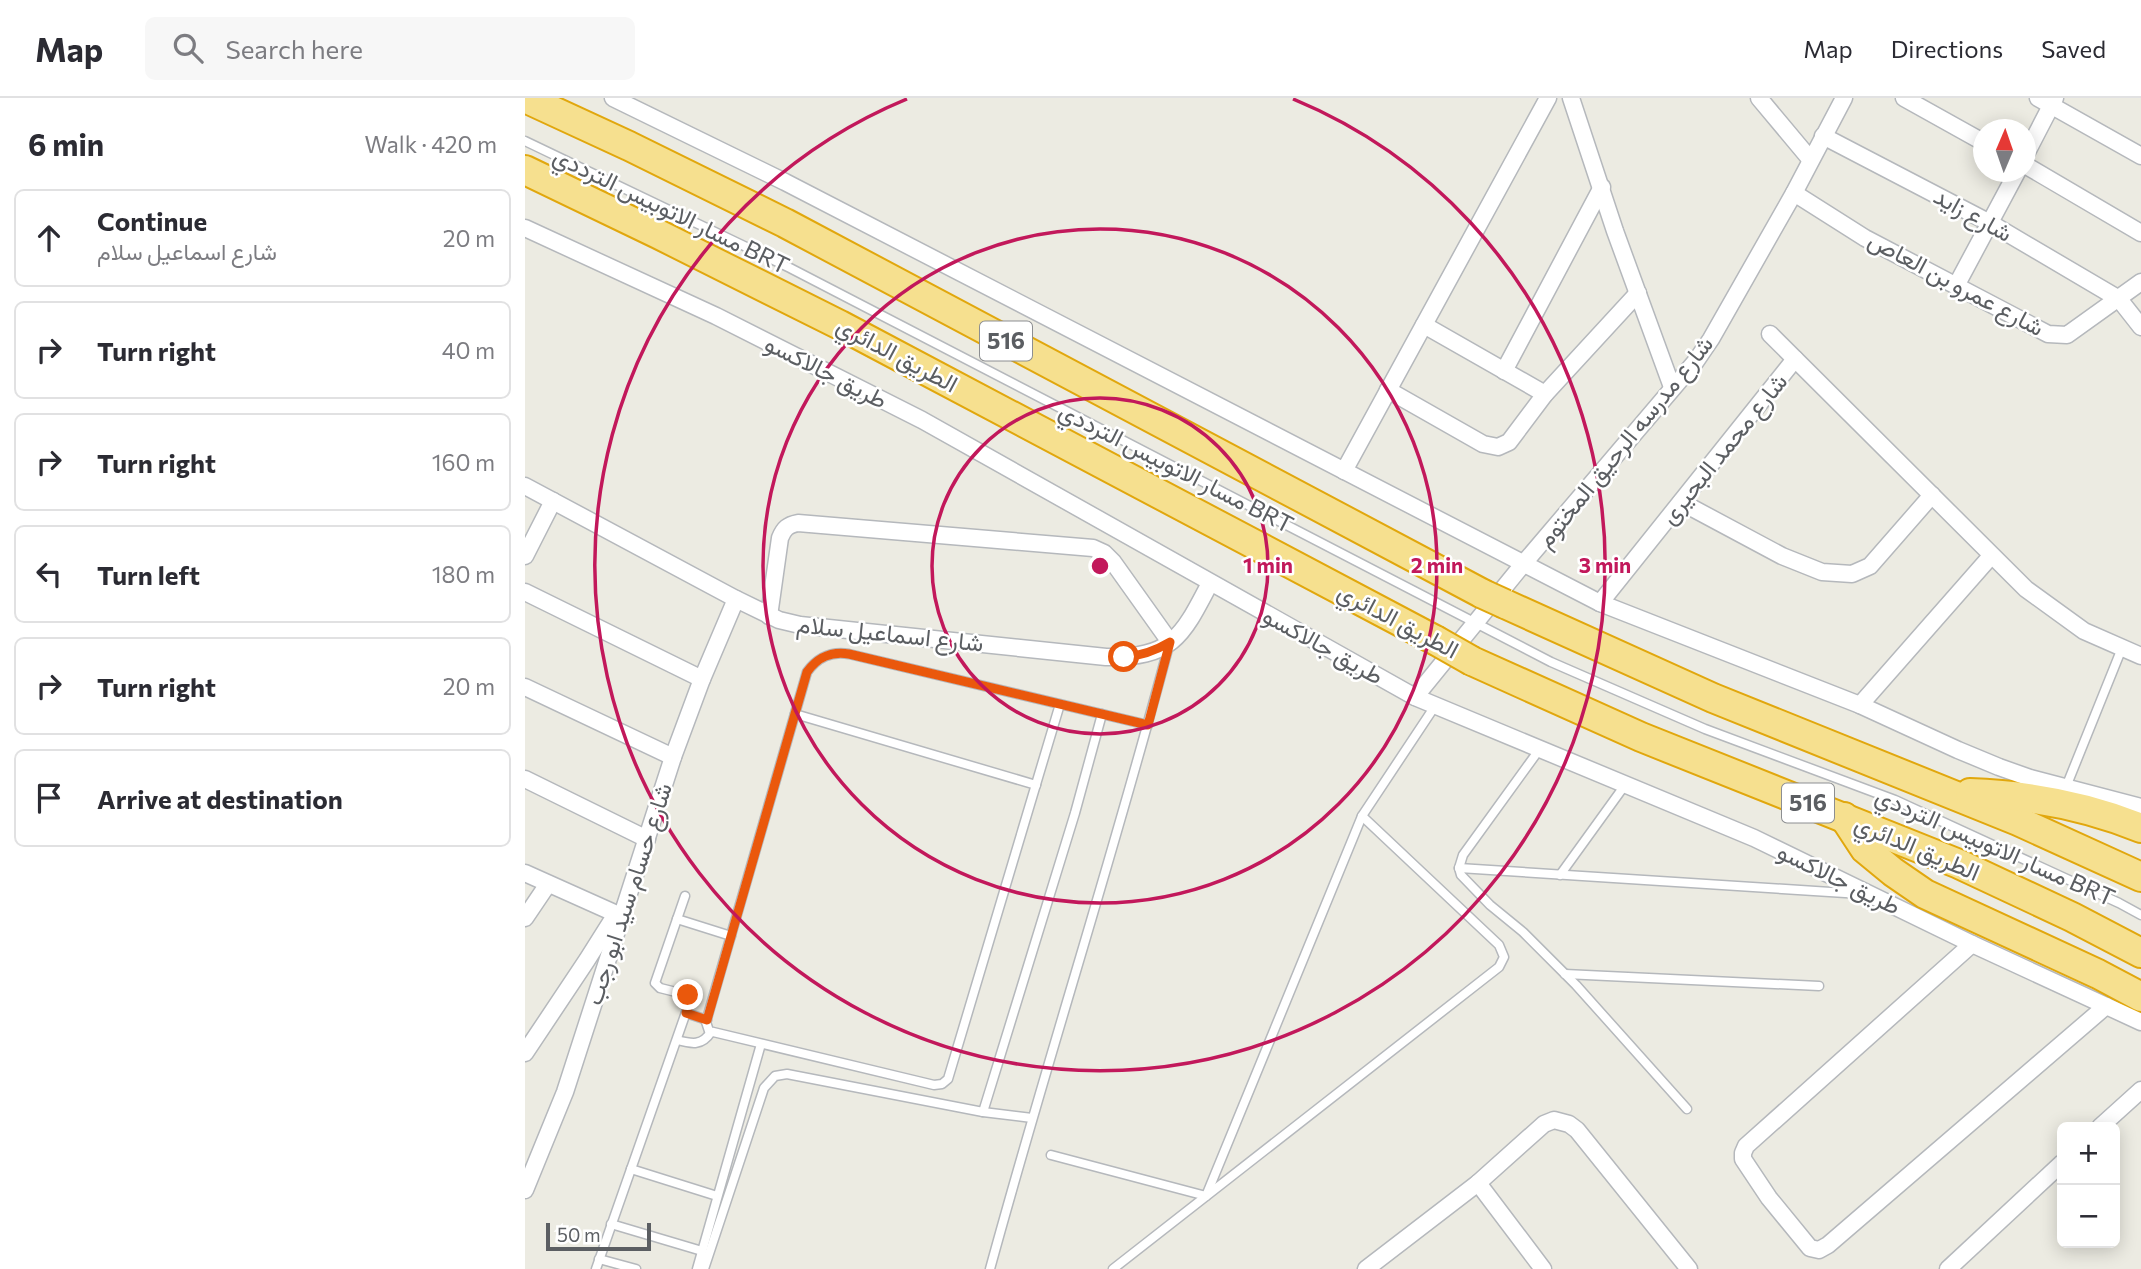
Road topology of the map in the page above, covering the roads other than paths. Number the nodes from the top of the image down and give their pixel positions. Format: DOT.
graph roads {
  1 [pos="525,98"];
  2 [pos="613,98"];
  3 [pos="1548,98"];
  4 [pos="1571,98"];
  5 [pos="1759,98"];
  6 [pos="1844,98"];
  7 [pos="1904,98"];
  8 [pos="2048,100"];
  9 [pos="2036,129"];
  10 [pos="1823,136"];
  11 [pos="1973,136"];
  12 [pos="525,141"];
  13 [pos="2141,156"];
  14 [pos="1810,159"];
  15 [pos="525,170"];
  16 [pos="2036,171"];
  17 [pos="2012,182"];
  18 [pos="1602,187"];
  19 [pos="1794,193"];
  20 [pos="1990,223"];
  21 [pos="525,228"];
  22 [pos="2141,233"];
  23 [pos="2141,282"];
  24 [pos="1956,286"];
  25 [pos="1638,293"];
  26 [pos="2119,299"];
  27 [pos="1424,324"];
  28 [pos="2141,327"];
  29 [pos="1770,334"];
  30 [pos="1795,359"];
  31 [pos="1504,371"];
  32 [pos="1672,387"];
  33 [pos="1388,390"];
  34 [pos="1545,394"];
  35 [pos="1344,471"];
  36 [pos="525,486"];
  37 [pos="1932,495"];
  38 [pos="553,501"];
  39 [pos="1681,502"];
  40 [pos="525,556"];
  41 [pos="1991,556"];
  42 [pos="1524,563"];
  43 [pos="1210,583"];
  44 [pos="525,592"];
  45 [pos="736,599"];
  46 [pos="1600,603"];
  47 [pos="769,616"];
  48 [pos="1170,642"];
  49 [pos="2122,648"];
  50 [pos="2141,656"];
  51 [pos="702,679"];
  52 [pos="525,687"];
  53 [pos="1415,697"];
  54 [pos="1060,704"];
  55 [pos="1860,705"];
  56 [pos="1436,706"];
  57 [pos="795,714"];
  58 [pos="1103,714"];
  59 [pos="1148,725"];
  60 [pos="1539,750"];
  61 [pos="673,757"];
  62 [pos="525,779"];
  63 [pos="1036,785"];
  64 [pos="1625,785"];
  65 [pos="2066,787"];
  66 [pos="1949,792"];
  67 [pos="2141,807"];
  68 [pos="1362,816"];
  69 [pos="1844,817"];
  70 [pos="2141,828"];
  71 [pos="647,839"];
  72 [pos="1459,868"];
  73 [pos="525,873"];
  74 [pos="1560,875"];
  75 [pos="2141,877"];
  76 [pos="548,884"];
  77 [pos="1874,895"];
  78 [pos="685,896"];
  79 [pos="618,915"];
  80 [pos="2141,915"];
  81 [pos="525,918"];
  82 [pos="677,919"];
  83 [pos="731,936"];
  84 [pos="1972,944"];
  85 [pos="2141,953"];
  86 [pos="1565,974"];
  87 [pos="1819,986"];
  88 [pos="2141,997"];
  89 [pos="2106,1006"];
  90 [pos="686,1013"];
  91 [pos="707,1020"];
  92 [pos="2141,1021"];
  93 [pos="711,1032"];
  94 [pos="677,1040"];
  95 [pos="761,1044"];
  96 [pos="525,1053"];
  97 [pos="2141,1090"];
  98 [pos="1687,1108"];
  99 [pos="983,1112"];
  100 [pos="1031,1118"];
  101 [pos="2106,1122"];
  102 [pos="1051,1155"];
  103 [pos="2057,1168"];
  104 [pos="631,1169"];
  105 [pos="1478,1184"];
  106 [pos="525,1190"];
  107 [pos="717,1196"];
  108 [pos="1206,1196"];
  109 [pos="611,1224"];
  110 [pos="702,1251"];
  111 [pos="599,1259"];
  112 [pos="596,1269"];
  113 [pos="636,1269"];
  114 [pos="697,1269"];
  115 [pos="705,1269"];
  116 [pos="991,1269"];
  117 [pos="1114,1269"];
  118 [pos="1366,1269"];
  119 [pos="1543,1269"];
  120 [pos="1689,1269"];
  121 [pos="1948,1269"];
  1 -- 66 [label="highway, 516"];
  2 -- 35 [label="street"];
  3 -- 27 [label="street"];
  4 -- 18 [label="street"];
  5 -- 14 [label="street"];
  6 -- 10 [label="street, شارع مدرسه الرحيق المختوم"];
  7 -- 11 [label="street"];
  8 -- 9 [label="street"];
  8 -- 13 [label="street"];
  10 -- 14 [label="street, شارع مدرسه الرحيق المختوم"];
  10 -- 20 [label="street, شارع زايد"];
  12 -- 80 [label="lane, مسار الاتوبيس الترددي BRT"];
  14 -- 19 [label="street, شارع مدرسه الرحيق المختوم"];
  15 -- 69 [label="highway, الطريق الدائري / 516, bridge"];
  16 -- 22 [label="street"];
  17 -- 20 [label="street"];
  18 -- 25 [label="street"];
  18 -- 31 [label="street"];
  19 -- 24 [label="street, شارع عمرو بن العاص"];
  19 -- 32 [label="street, شارع مدرسه الرحيق المختوم"];
  20 -- 24 [label="street"];
  20 -- 26 [label="street, شارع زايد"];
  21 -- 43 [label="street, طريق جالاكسو"];
  23 -- 26 [label="street"];
  24 -- 26 [label="street, شارع عمرو بن العاص"];
  25 -- 32 [label="street"];
  25 -- 34 [label="street"];
  26 -- 28 [label="street"];
  27 -- 31 [label="street"];
  27 -- 33 [label="street"];
  29 -- 30 [label="street"];
  30 -- 37 [label="street"];
  30 -- 39 [label="street, شارع محمد البحيرى"];
  31 -- 34 [label="street"];
  32 -- 42 [label="street, شارع مدرسه الرحيق المختوم"];
  33 -- 34 [label="street"];
  33 -- 35 [label="street"];
  35 -- 42 [label="street"];
  36 -- 38 [label="street, شارع اسماعيل سلام"];
  37 -- 39 [label="street"];
  37 -- 41 [label="street"];
  38 -- 40 [label="street"];
  38 -- 45 [label="street, شارع اسماعيل سلام"];
  39 -- 46 [label="street, شارع محمد البحيرى"];
  41 -- 49 [label="street"];
  41 -- 55 [label="street"];
  42 -- 46 [label="street"];
  42 -- 53 [label="street, شارع مدرسه الرحيق المختوم"];
  43 -- 48 [label="street, شارع اسماعيل سلام"];
  43 -- 53 [label="street, طريق جالاكسو"];
  44 -- 51 [label="street"];
  45 -- 47 [label="street, شارع اسماعيل سلام"];
  45 -- 51 [label="street, شارع حسام سيد ابو رجب"];
  46 -- 55 [label="street"];
  47 -- 48 [label="street, شارع اسماعيل سلام"];
  47 -- 48 [label="street"];
  48 -- 59 [label="lane"];
  49 -- 50 [label="street"];
  49 -- 65 [label="lane"];
  51 -- 61 [label="street, شارع حسام سيد ابو رجب"];
  52 -- 61 [label="street"];
  53 -- 56 [label="street, طريق جالاكسو"];
  54 -- 57 [label="lane"];
  54 -- 58 [label="lane"];
  54 -- 63 [label="lane"];
  55 -- 65 [label="street"];
  56 -- 60 [label="street, طريق جالاكسو"];
  56 -- 68 [label="lane"];
  57 -- 63 [label="lane"];
  57 -- 83 [label="lane"];
  58 -- 59 [label="lane"];
  58 -- 99 [label="lane"];
  59 -- 100 [label="lane"];
  60 -- 64 [label="street, طريق جالاكسو"];
  60 -- 72 [label="lane"];
  61 -- 71 [label="street, شارع حسام سيد ابو رجب"];
  62 -- 71 [label="street"];
  63 -- 95 [label="lane"];
  64 -- 74 [label="lane"];
  64 -- 77 [label="street, طريق جالاكسو"];
  65 -- 67 [label="street"];
  66 -- 70 [label="highway"];
  66 -- 75 [label="highway, 516"];
  68 -- 108 [label="lane"];
  68 -- 108 [label="lane"];
  69 -- 85 [label="highway, الطريق الدائري / 516"];
  69 -- 88 [label="highway"];
  71 -- 79 [label="street, شارع حسام سيد ابو رجب"];
  72 -- 74 [label="lane"];
  72 -- 86 [label="lane"];
  73 -- 76 [label="street"];
  74 -- 77 [label="lane"];
  76 -- 79 [label="street"];
  76 -- 81 [label="street"];
  77 -- 84 [label="street, طريق جالاكسو"];
  78 -- 82 [label="lane"];
  79 -- 96 [label="street"];
  79 -- 106 [label="street, شارع حسام سيد ابو رجب"];
  82 -- 83 [label="lane"];
  82 -- 90 [label="lane"];
  83 -- 91 [label="lane"];
  84 -- 89 [label="street, طريق جالاكسو"];
  84 -- 89 [label="street"];
  86 -- 87 [label="lane"];
  86 -- 98 [label="lane"];
  89 -- 92 [label="street, طريق جالاكسو"];
  90 -- 91 [label="lane"];
  90 -- 94 [label="lane"];
  91 -- 93 [label="lane"];
  93 -- 94 [label="lane"];
  93 -- 95 [label="lane"];
  94 -- 104 [label="lane"];
  95 -- 107 [label="lane"];
  97 -- 101 [label="street"];
  99 -- 100 [label="lane"];
  99 -- 115 [label="lane"];
  100 -- 116 [label="lane"];
  102 -- 108 [label="lane"];
  103 -- 121 [label="street"];
  104 -- 107 [label="lane"];
  104 -- 109 [label="lane"];
  105 -- 118 [label="street"];
  105 -- 119 [label="street"];
  105 -- 120 [label="street"];
  107 -- 110 [label="lane"];
  108 -- 117 [label="lane"];
  109 -- 110 [label="lane"];
  109 -- 111 [label="lane"];
  110 -- 114 [label="lane"];
  111 -- 112 [label="lane"];
  111 -- 113 [label="lane"];
}
